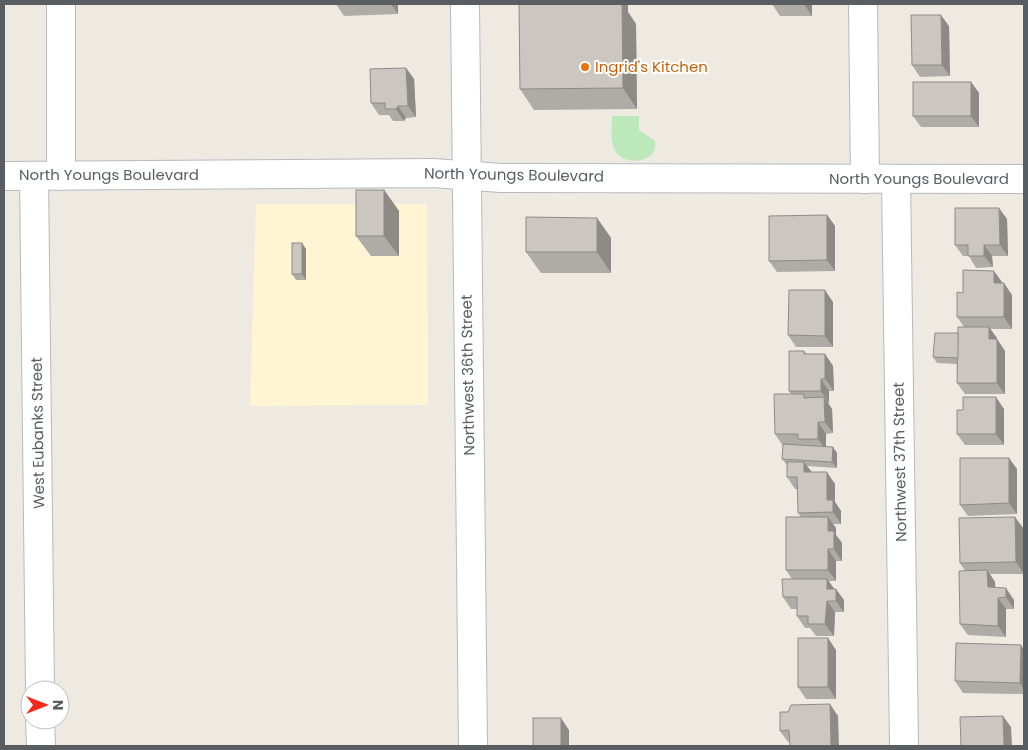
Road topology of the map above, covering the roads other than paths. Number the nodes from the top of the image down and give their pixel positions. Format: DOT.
graph roads {
  1 [pos="61,4"];
  2 [pos="464,4"];
  3 [pos="863,4"];
  4 [pos="466,175"];
  5 [pos="4,176"];
  6 [pos="34,176"];
  7 [pos="61,176"];
  8 [pos="865,179"];
  9 [pos="896,179"];
  10 [pos="1024,179"];
  11 [pos="40,680"];
  12 [pos="40,730"];
  13 [pos="41,746"];
  14 [pos="473,746"];
  15 [pos="904,746"];
  1 -- 7 [label="street"];
  2 -- 4 [label="street, Northwest 36th Street"];
  3 -- 8 [label="street"];
  4 -- 7 [label="street, North Youngs Boulevard"];
  4 -- 8 [label="street, North Youngs Boulevard"];
  4 -- 14 [label="street, Northwest 36th Street"];
  5 -- 6 [label="street, North Youngs Boulevard"];
  6 -- 7 [label="street, North Youngs Boulevard"];
  6 -- 11 [label="street, West Eubanks Street"];
  8 -- 9 [label="street, North Youngs Boulevard"];
  9 -- 10 [label="street, North Youngs Boulevard"];
  9 -- 15 [label="street, Northwest 37th Street"];
  12 -- 13 [label="street"];
}
